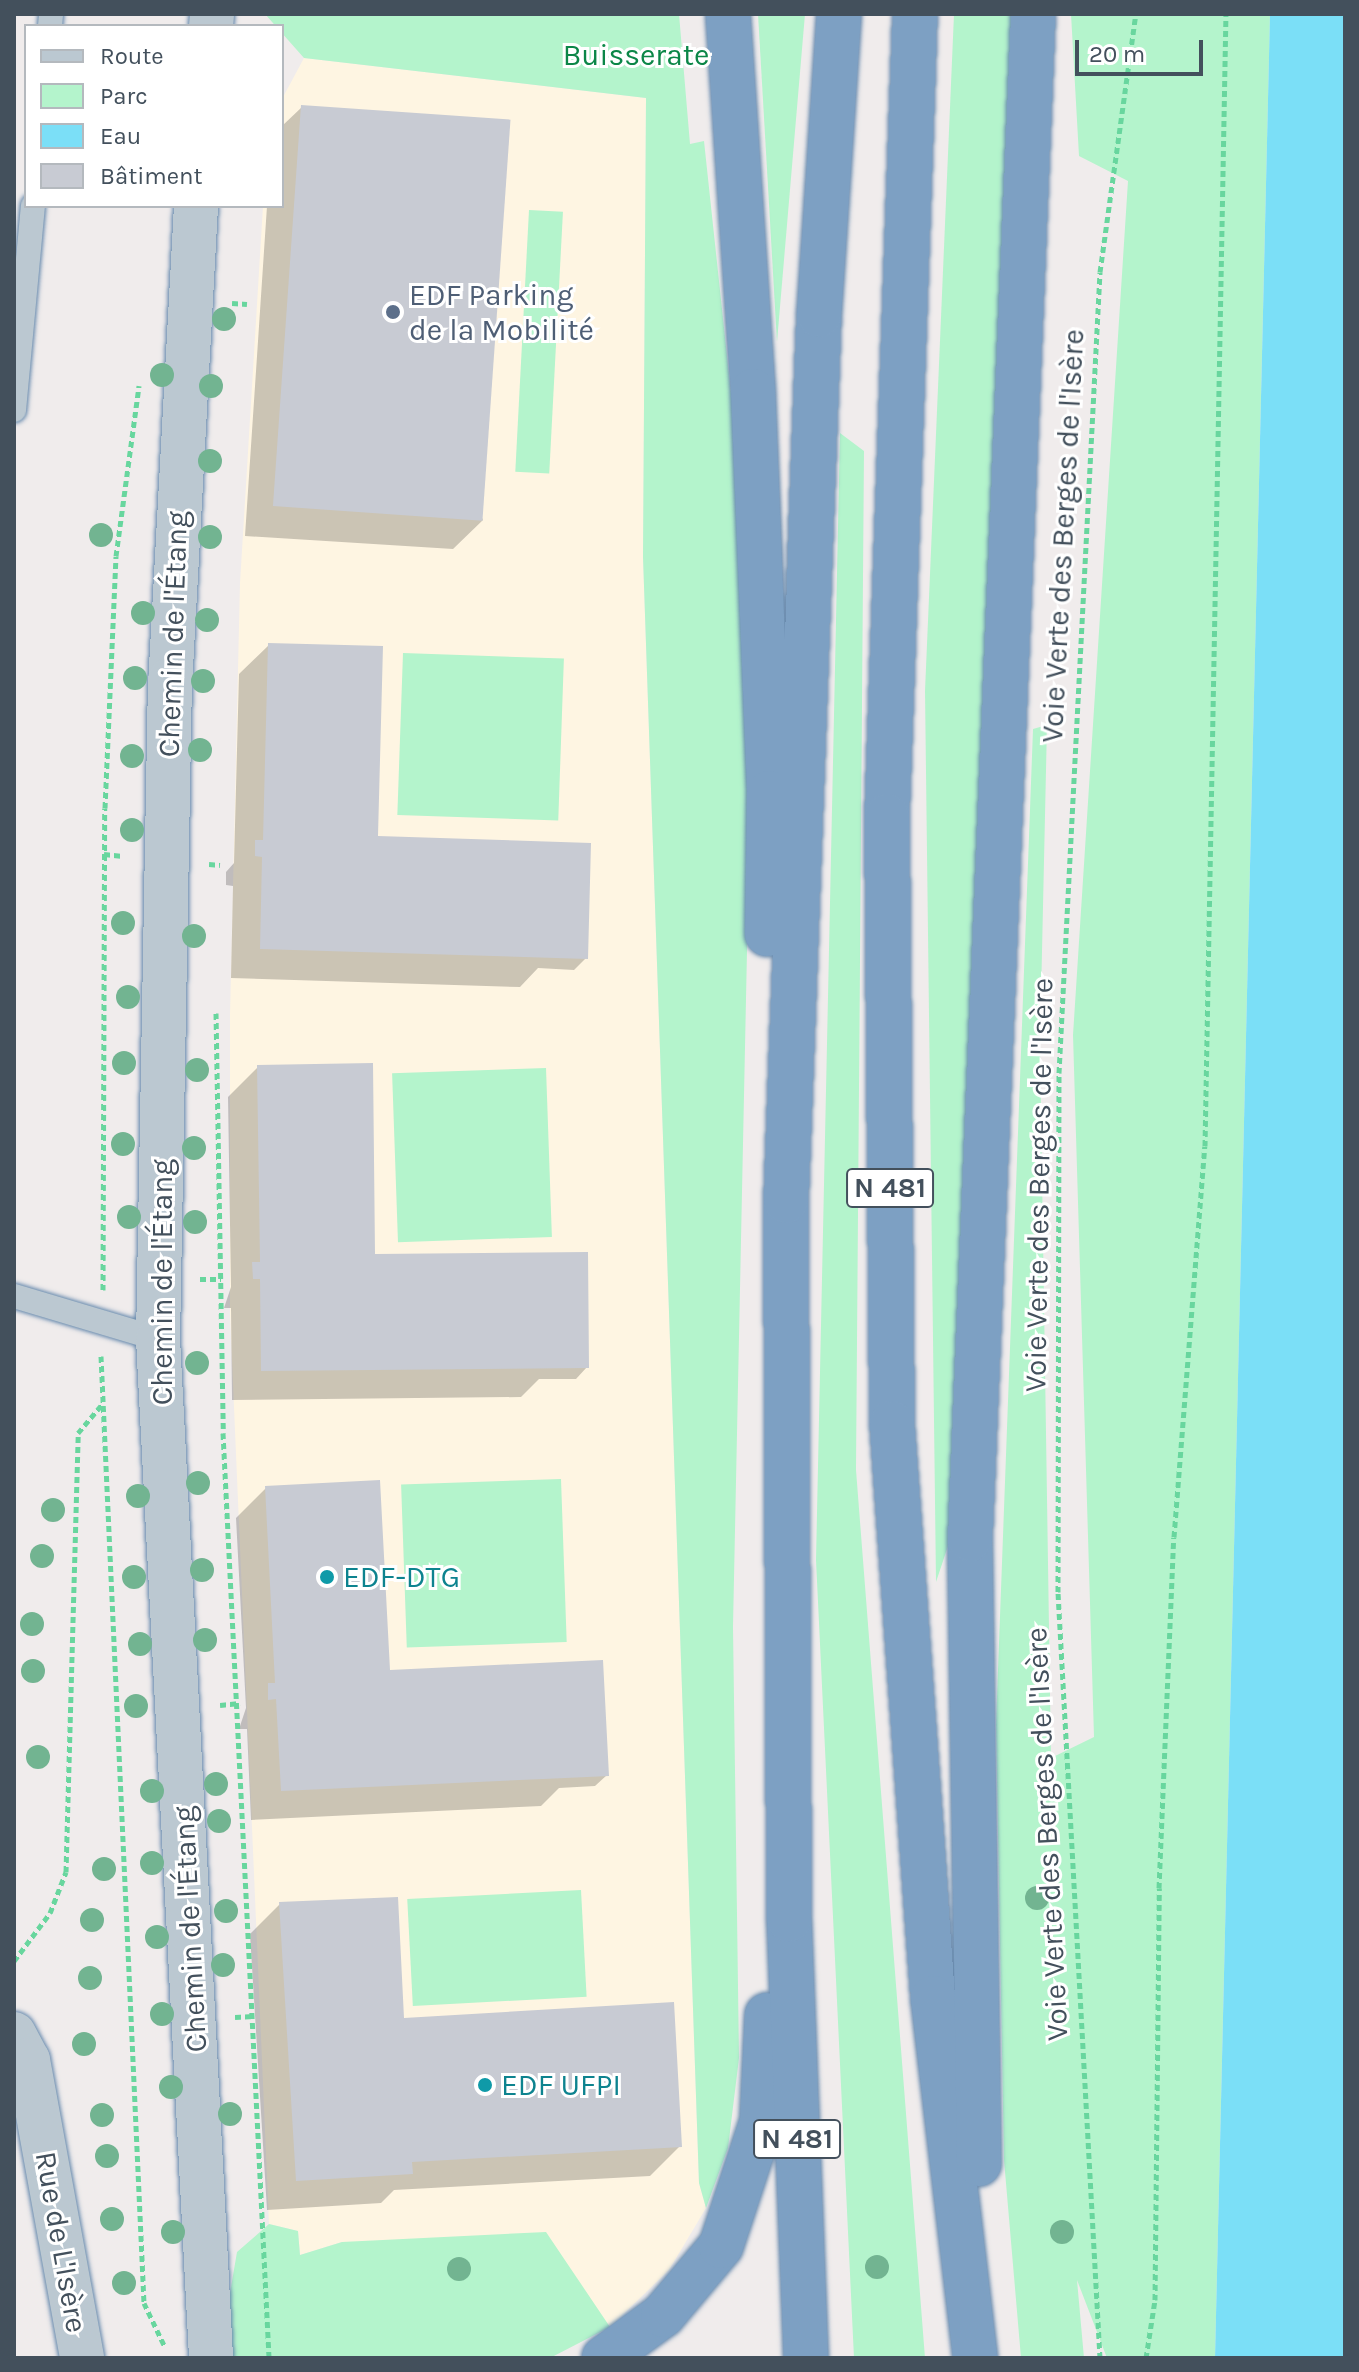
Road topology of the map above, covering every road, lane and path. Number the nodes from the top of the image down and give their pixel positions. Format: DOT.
graph roads {
  1 [pos="728,14"];
  2 [pos="839,14"];
  3 [pos="915,14"];
  4 [pos="1033,14"];
  5 [pos="1136,14"];
  6 [pos="1226,14"];
  7 [pos="33,208"];
  8 [pos="196,208"];
  9 [pos="141,372"];
  10 [pos="14,410"];
  11 [pos="216,1013"];
  12 [pos="103,1283"];
  13 [pos="14,1296"];
  14 [pos="158,1339"];
  15 [pos="784,1563"];
  16 [pos="789,1920"];
  17 [pos="14,1961"];
  18 [pos="14,2034"];
  19 [pos="82,2358"];
  20 [pos="173,2358"];
  21 [pos="211,2358"];
  22 [pos="269,2358"];
  23 [pos="604,2358"];
  24 [pos="806,2358"];
  25 [pos="975,2358"];
  26 [pos="987,2358"];
  27 [pos="1100,2358"];
  28 [pos="1146,2358"];
  1 -- 15 [label="highway"];
  2 -- 15 [label="highway, N 481"];
  3 -- 25 [label="highway, N 481"];
  4 -- 26 [label="highway"];
  5 -- 27 [label="path, Voie Verte des Berges de l'Isère"];
  6 -- 28 [label="path"];
  7 -- 10 [label="lane"];
  8 -- 14 [label="street, Chemin de l'Étang"];
  9 -- 12 [label="path, Chemin de l'Étang"];
  11 -- 22 [label="path"];
  13 -- 14 [label="lane"];
  14 -- 21 [label="street, Chemin de l'Étang"];
  15 -- 16 [label="highway, N 481"];
  16 -- 23 [label="highway"];
  16 -- 24 [label="highway, N 481"];
  17 -- 20 [label="path, Chemin de l'Étang"];
  18 -- 19 [label="street, Rue de L'Isère"];
}
